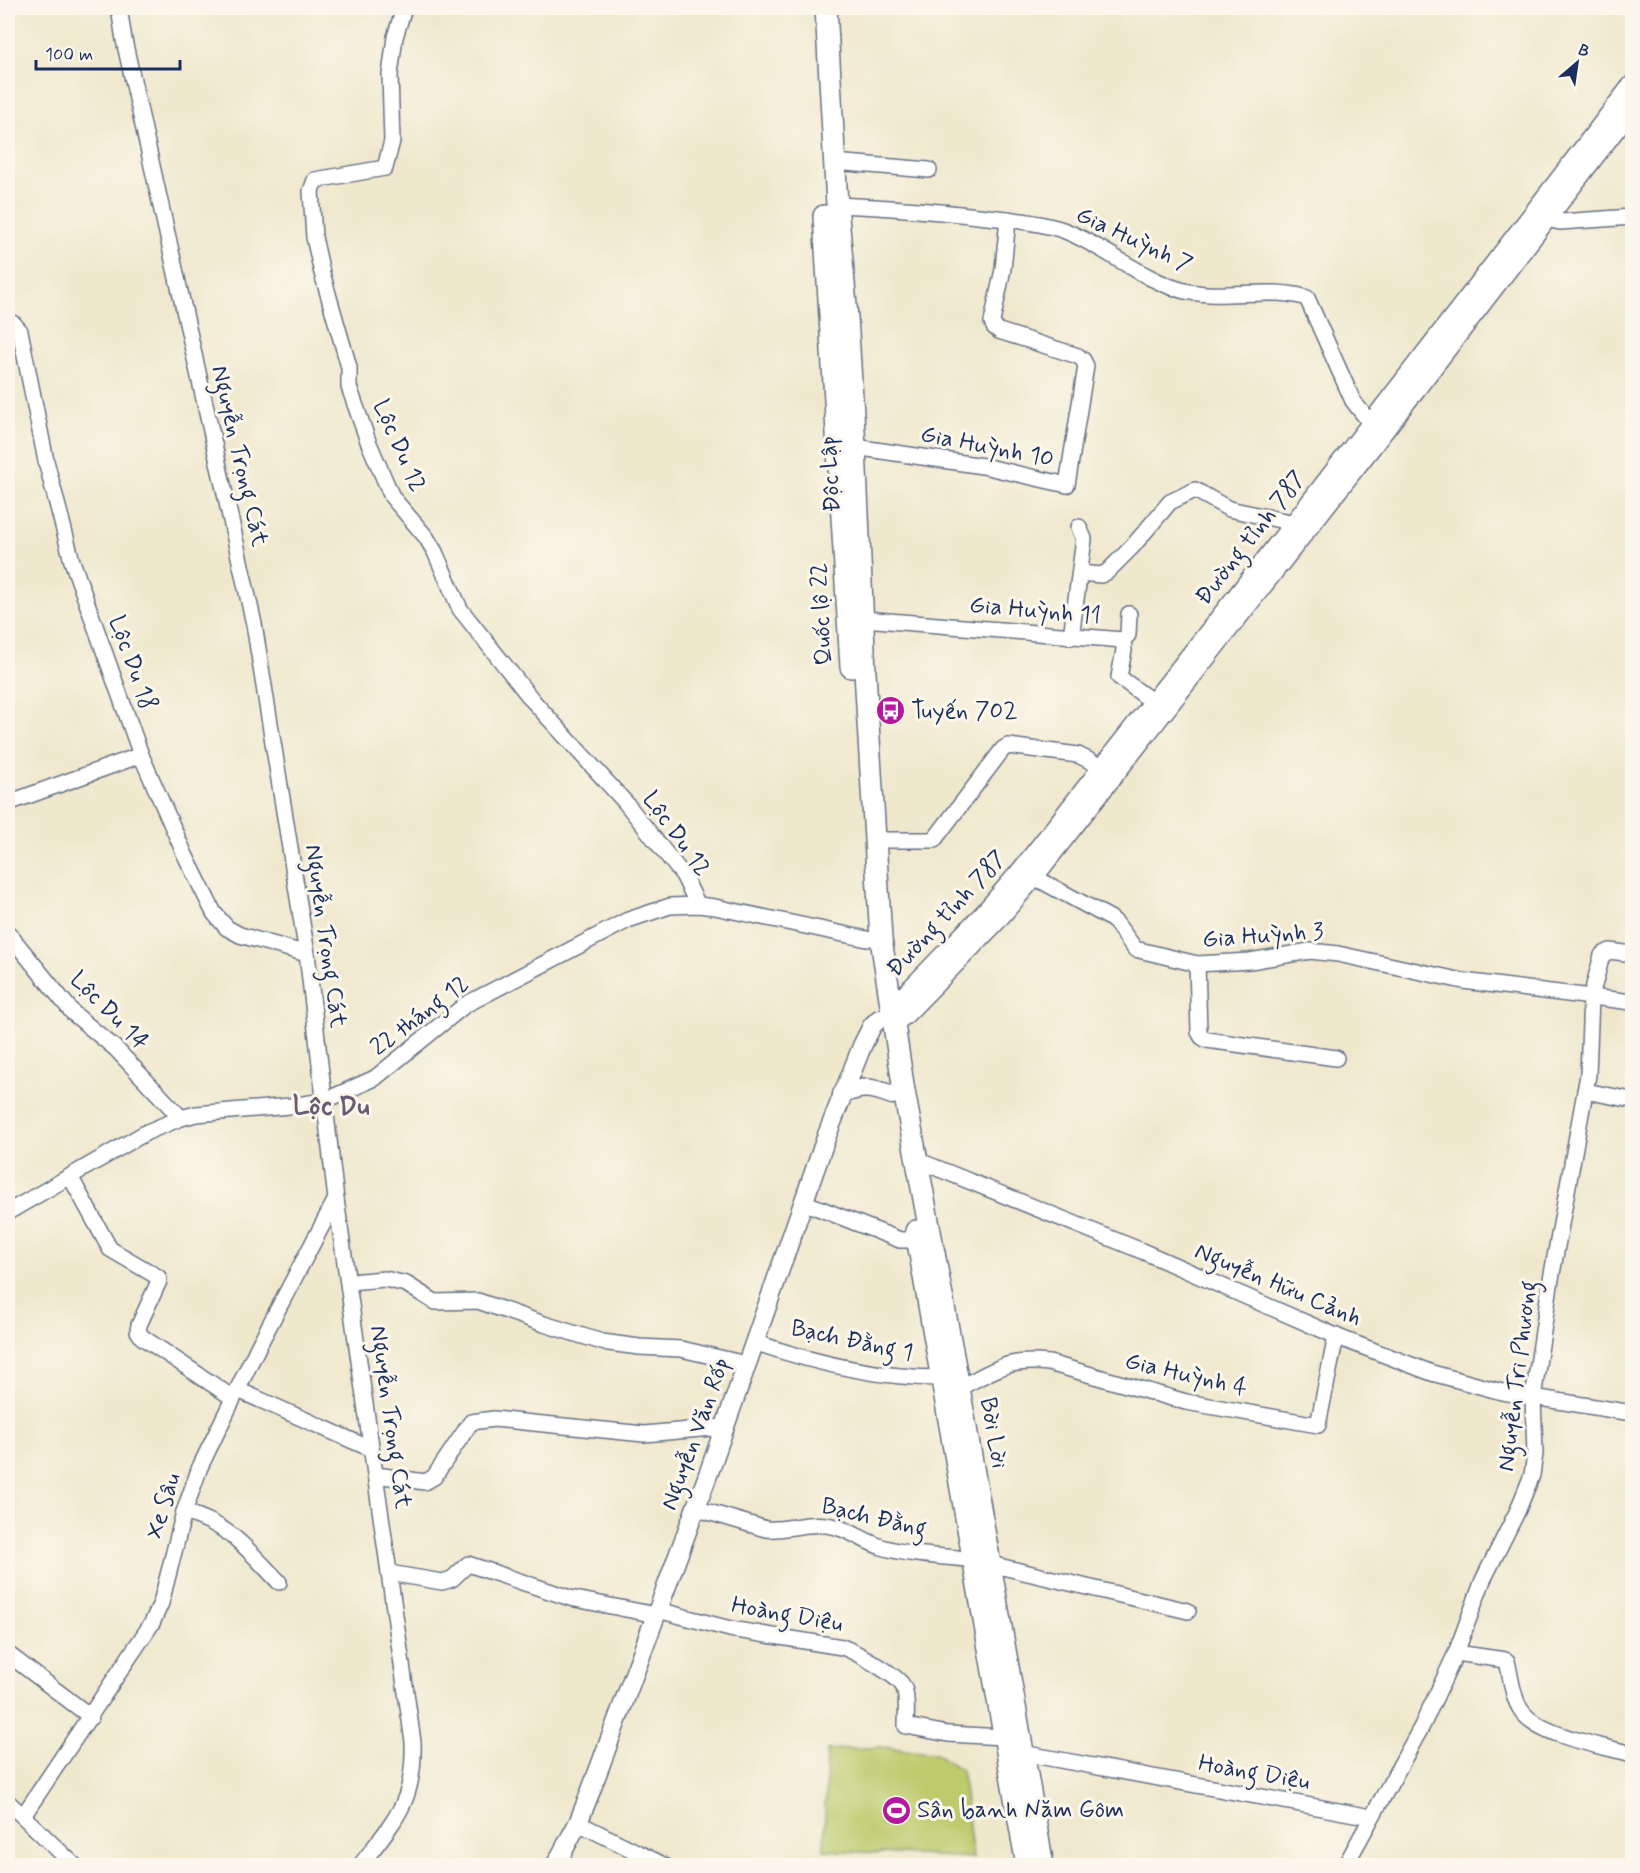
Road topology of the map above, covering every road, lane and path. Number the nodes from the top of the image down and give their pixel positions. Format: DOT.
graph roads {
  1 [pos="119,8"];
  2 [pos="404,8"];
  3 [pos="813,8"];
  4 [pos="826,8"];
  5 [pos="1632,85"];
  6 [pos="1632,108"];
  7 [pos="834,162"];
  8 [pos="929,170"];
  9 [pos="830,205"];
  10 [pos="1632,217"];
  11 [pos="1008,219"];
  12 [pos="1547,219"];
  13 [pos="8,321"];
  14 [pos="1371,424"];
  15 [pos="855,447"];
  16 [pos="1294,524"];
  17 [pos="1079,527"];
  18 [pos="1080,573"];
  19 [pos="1129,614"];
  20 [pos="864,619"];
  21 [pos="1071,637"];
  22 [pos="1123,640"];
  23 [pos="1153,702"];
  24 [pos="141,755"];
  25 [pos="1102,767"];
  26 [pos="8,803"];
  27 [pos="874,840"];
  28 [pos="1034,877"];
  29 [pos="698,905"];
  30 [pos="8,933"];
  31 [pos="874,939"];
  32 [pos="307,954"];
  33 [pos="1632,954"];
  34 [pos="1197,964"];
  35 [pos="1590,997"];
  36 [pos="1632,1002"];
  37 [pos="888,1017"];
  38 [pos="1336,1058"];
  39 [pos="1585,1091"];
  40 [pos="842,1095"];
  41 [pos="892,1095"];
  42 [pos="324,1101"];
  43 [pos="1632,1101"];
  44 [pos="181,1118"];
  45 [pos="917,1160"];
  46 [pos="71,1178"];
  47 [pos="336,1199"];
  48 [pos="803,1202"];
  49 [pos="8,1212"];
  50 [pos="918,1240"];
  51 [pos="348,1282"];
  52 [pos="1336,1336"];
  53 [pos="754,1342"];
  54 [pos="746,1364"];
  55 [pos="950,1383"];
  56 [pos="236,1394"];
  57 [pos="1533,1398"];
  58 [pos="1632,1413"];
  59 [pos="724,1427"];
  60 [pos="371,1449"];
  61 [pos="376,1475"];
  62 [pos="695,1508"];
  63 [pos="184,1512"];
  64 [pos="982,1562"];
  65 [pos="389,1573"];
  66 [pos="279,1581"];
  67 [pos="1188,1611"];
  68 [pos="657,1613"];
  69 [pos="1456,1653"];
  70 [pos="8,1654"];
  71 [pos="91,1717"];
  72 [pos="1003,1737"];
  73 [pos="1022,1753"];
  74 [pos="1632,1754"];
  75 [pos="8,1802"];
  76 [pos="22,1816"];
  77 [pos="1371,1817"];
  78 [pos="578,1824"];
  79 [pos="75,1866"];
  80 [pos="360,1866"];
  81 [pos="555,1866"];
  82 [pos="665,1866"];
  83 [pos="1027,1866"];
  84 [pos="1043,1866"];
  85 [pos="1345,1866"];
  1 -- 32 [label="street, Nguyễn Trọng Cát"];
  2 -- 29 [label="street, Lộc Du 12"];
  3 -- 9 [label="highway, Độc Lập"];
  4 -- 7 [label="highway, Độc Lập"];
  5 -- 14 [label="main road, Đường tỉnh 787"];
  6 -- 12 [label="main road, Đường tỉnh 787"];
  7 -- 8 [label="street"];
  7 -- 9 [label="highway, Độc Lập"];
  9 -- 11 [label="street, Gia Huỳnh 7"];
  9 -- 15 [label="highway, Độc Lập"];
  9 -- 31 [label="highway, Quốc lộ 22"];
  10 -- 12 [label="street"];
  11 -- 14 [label="street, Gia Huỳnh 7"];
  11 -- 15 [label="street, Gia Huỳnh 10"];
  12 -- 28 [label="main road, Đường tỉnh 787"];
  13 -- 24 [label="street, Lộc Du 18"];
  14 -- 16 [label="main road, Đường tỉnh 787"];
  15 -- 20 [label="highway, Độc Lập"];
  16 -- 18 [label="street"];
  16 -- 23 [label="main road, Đường tỉnh 787"];
  17 -- 18 [label="street"];
  18 -- 21 [label="street"];
  19 -- 22 [label="street"];
  20 -- 21 [label="street, Gia Huỳnh 11"];
  20 -- 27 [label="highway, Độc Lập"];
  21 -- 22 [label="street, Gia Huỳnh 11"];
  22 -- 23 [label="street, Gia Huỳnh 11"];
  23 -- 25 [label="main road, Đường tỉnh 787"];
  24 -- 26 [label="street"];
  24 -- 32 [label="street, Lộc Du 18"];
  25 -- 27 [label="street"];
  25 -- 37 [label="main road, Đường tỉnh 787"];
  27 -- 31 [label="highway, Độc Lập"];
  28 -- 34 [label="street, Gia Huỳnh 3"];
  28 -- 37 [label="main road, Đường tỉnh 787"];
  29 -- 31 [label="street, 22 tháng 12"];
  29 -- 42 [label="street, 22 tháng 12"];
  30 -- 44 [label="street, Lộc Du 14"];
  31 -- 37 [label="highway, Quốc lộ 22"];
  32 -- 42 [label="street, Nguyễn Trọng Cát"];
  33 -- 35 [label="street, Nguyễn Tri Phương"];
  34 -- 35 [label="street, Gia Huỳnh 3"];
  34 -- 38 [label="street"];
  35 -- 36 [label="street, Gia Huỳnh 3"];
  35 -- 39 [label="street, Nguyễn Tri Phương"];
  37 -- 40 [label="main road, Nguyễn Văn Rốp"];
  37 -- 41 [label="highway, Bời Lời"];
  37 -- 45 [label="highway, Bời Lời"];
  39 -- 43 [label="street"];
  39 -- 57 [label="street, Nguyễn Tri Phương"];
  40 -- 41 [label="main road"];
  40 -- 48 [label="main road, Nguyễn Văn Rốp"];
  41 -- 50 [label="highway, Bời Lời"];
  42 -- 44 [label="street, 22 tháng 12"];
  42 -- 47 [label="street, Nguyễn Trọng Cát"];
  44 -- 46 [label="street, 22 tháng 12"];
  45 -- 52 [label="street, Nguyễn Hữu Cảnh"];
  45 -- 55 [label="highway, Bời Lời"];
  46 -- 49 [label="street, 22 tháng 12"];
  46 -- 56 [label="street"];
  47 -- 51 [label="street, Nguyễn Trọng Cát"];
  47 -- 56 [label="street, Xe Sâu"];
  48 -- 50 [label="street"];
  48 -- 53 [label="main road, Nguyễn Văn Rốp"];
  50 -- 55 [label="highway, Bời Lời"];
  51 -- 54 [label="street"];
  51 -- 60 [label="street, Nguyễn Trọng Cát"];
  52 -- 55 [label="street, Gia Huỳnh 4"];
  52 -- 57 [label="street, Nguyễn Hữu Cảnh"];
  53 -- 54 [label="main road, Nguyễn Văn Rốp"];
  53 -- 55 [label="street, Bạch Đằng 1"];
  54 -- 59 [label="main road, Nguyễn Văn Rốp"];
  55 -- 64 [label="highway, Bời Lời"];
  56 -- 60 [label="street"];
  56 -- 63 [label="street, Xe Sâu"];
  57 -- 58 [label="street, Nguyễn Hữu Cảnh"];
  57 -- 69 [label="street, Nguyễn Tri Phương"];
  59 -- 61 [label="street"];
  59 -- 62 [label="main road, Nguyễn Văn Rốp"];
  60 -- 61 [label="street, Nguyễn Trọng Cát"];
  61 -- 65 [label="street, Nguyễn Trọng Cát"];
  62 -- 64 [label="street, Bạch Đằng"];
  62 -- 68 [label="main road, Nguyễn Văn Rốp"];
  63 -- 66 [label="street"];
  63 -- 71 [label="street, Xe Sâu"];
  64 -- 67 [label="street, Bạch Đằng"];
  64 -- 72 [label="highway, Bời Lời"];
  64 -- 73 [label="highway, Bời Lời"];
  65 -- 68 [label="street, Hoàng Diệu"];
  65 -- 80 [label="street, Nguyễn Trọng Cát"];
  68 -- 72 [label="street, Hoàng Diệu"];
  68 -- 78 [label="main road, Nguyễn Văn Rốp"];
  69 -- 74 [label="street"];
  69 -- 77 [label="street, Nguyễn Tri Phương"];
  70 -- 71 [label="street"];
  71 -- 76 [label="street, Xe Sâu"];
  72 -- 83 [label="highway, Bời Lời"];
  73 -- 77 [label="street, Hoàng Diệu"];
  73 -- 84 [label="highway, Bời Lời"];
  75 -- 76 [label="street"];
  76 -- 79 [label="street"];
  77 -- 85 [label="street, Nguyễn Tri Phương"];
  78 -- 81 [label="main road, Nguyễn Văn Rốp"];
  78 -- 82 [label="street"];
}
